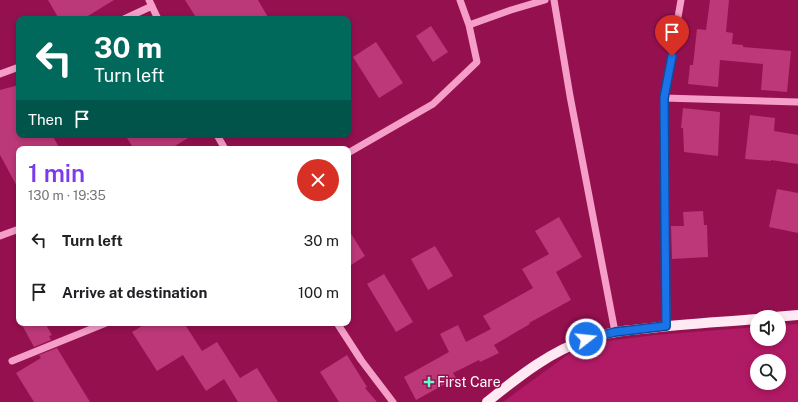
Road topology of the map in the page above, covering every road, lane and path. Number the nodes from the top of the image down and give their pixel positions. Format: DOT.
graph roads {
  1 [pos="460,0"];
  2 [pos="545,0"];
  3 [pos="554,0"];
  4 [pos="681,0"];
  5 [pos="150,3"];
  6 [pos="129,16"];
  7 [pos="156,16"];
  8 [pos="470,25"];
  9 [pos="16,68"];
  10 [pos="0,74"];
  11 [pos="664,98"];
  12 [pos="798,102"];
  13 [pos="351,151"];
  14 [pos="16,230"];
  15 [pos="0,236"];
  16 [pos="798,315"];
  17 [pos="786,316"];
  18 [pos="750,319"];
  19 [pos="99,326"];
  20 [pos="339,326"];
  21 [pos="666,326"];
  22 [pos="615,332"];
  23 [pos="12,361"];
  24 [pos="393,402"];
  25 [pos="487,402"];
  1 -- 8 [label="street"];
  2 -- 8 [label="street"];
  3 -- 22 [label="street"];
  4 -- 11 [label="street"];
  5 -- 6 [label="street"];
  5 -- 7 [label="street"];
  8 -- 13 [label="street"];
  9 -- 10 [label="street"];
  11 -- 12 [label="street"];
  11 -- 21 [label="street"];
  14 -- 15 [label="street"];
  16 -- 17 [label="main road"];
  18 -- 21 [label="main road"];
  19 -- 23 [label="street"];
  20 -- 24 [label="street"];
  21 -- 22 [label="main road"];
  22 -- 25 [label="main road"];
}
